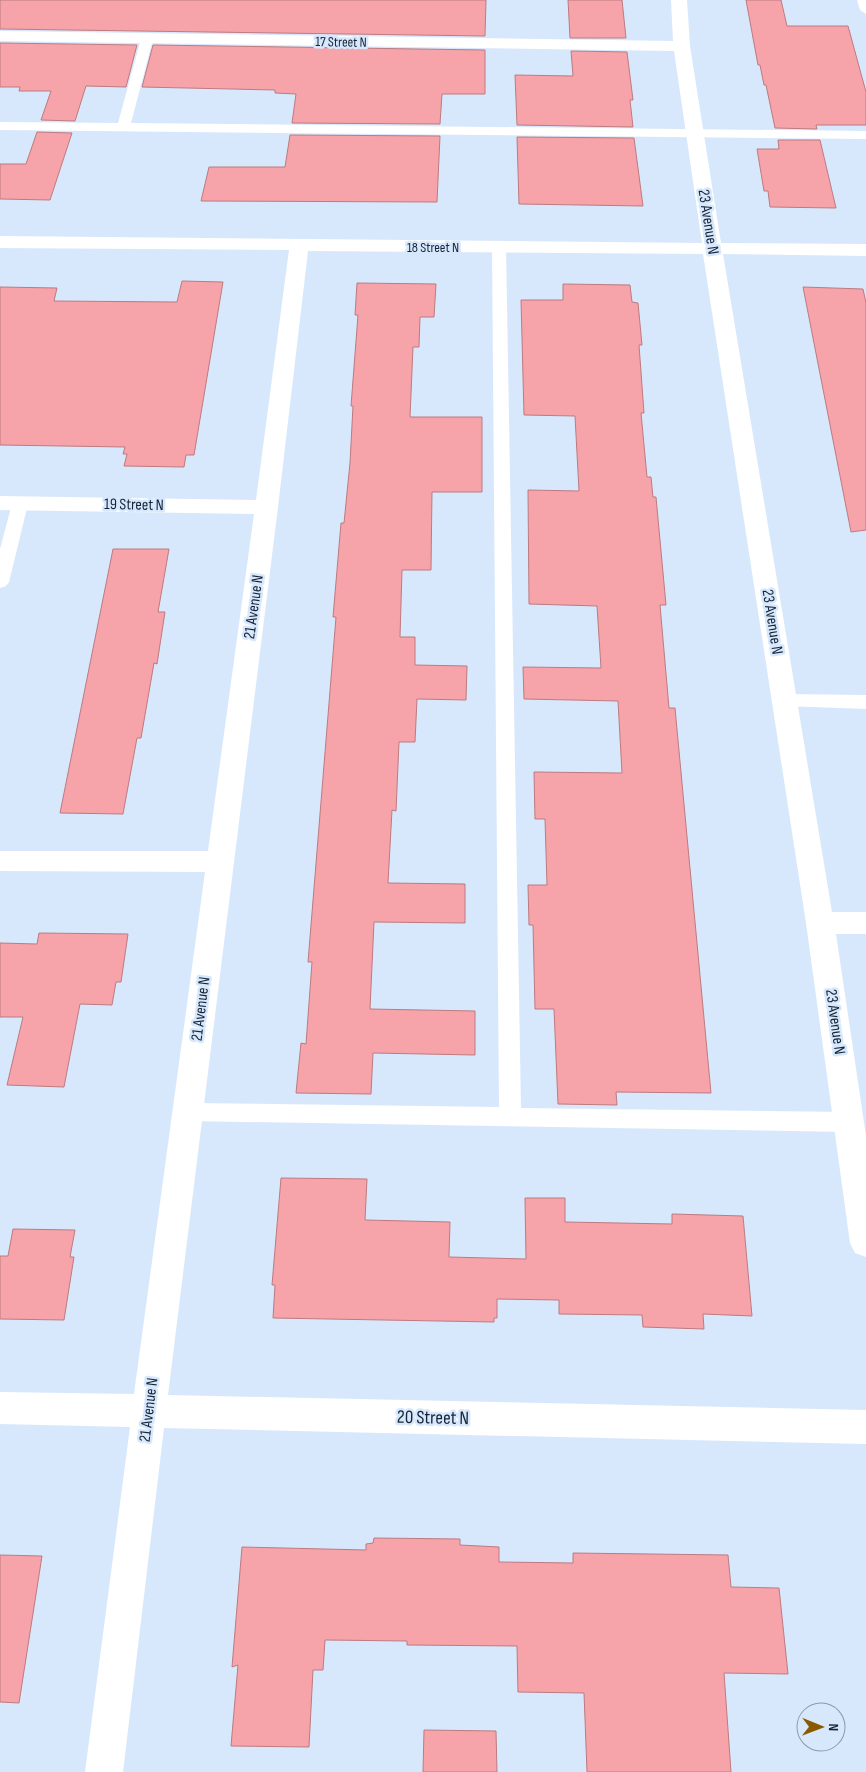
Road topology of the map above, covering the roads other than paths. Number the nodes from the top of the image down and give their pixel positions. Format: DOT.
graph roads {
  1 [pos="679,0"];
  2 [pos="863,0"];
  3 [pos="866,10"];
  4 [pos="0,36"];
  5 [pos="147,39"];
  6 [pos="682,46"];
  7 [pos="0,126"];
  8 [pos="124,127"];
  9 [pos="694,133"];
  10 [pos="866,135"];
  11 [pos="0,242"];
  12 [pos="300,246"];
  13 [pos="499,247"];
  14 [pos="712,248"];
  15 [pos="866,250"];
  16 [pos="10,503"];
  17 [pos="267,507"];
  18 [pos="0,582"];
  19 [pos="784,700"];
  20 [pos="866,702"];
  21 [pos="0,861"];
  22 [pos="220,862"];
  23 [pos="820,923"];
  24 [pos="866,923"];
  25 [pos="188,1112"];
  26 [pos="510,1117"];
  27 [pos="849,1122"];
  28 [pos="866,1243"];
  29 [pos="0,1408"];
  30 [pos="148,1412"];
  31 [pos="866,1427"];
  32 [pos="104,1772"];
  1 -- 6 [label="street, 23 Avenue N"];
  2 -- 3 [label="lane"];
  4 -- 5 [label="street, 17 Street N"];
  5 -- 6 [label="street, 17 Street N"];
  5 -- 8 [label="lane"];
  6 -- 9 [label="street, 23 Avenue N"];
  7 -- 8 [label="lane"];
  8 -- 9 [label="lane"];
  9 -- 10 [label="lane"];
  9 -- 14 [label="street, 23 Avenue N"];
  11 -- 12 [label="street, 18 Street N"];
  12 -- 13 [label="street, 18 Street N"];
  12 -- 17 [label="street, 21 Avenue N"];
  13 -- 14 [label="street, 18 Street N"];
  13 -- 26 [label="lane"];
  14 -- 15 [label="street, 18 Street N"];
  14 -- 19 [label="street, 23 Avenue N"];
  16 -- 17 [label="street, 19 Street N"];
  16 -- 18 [label="lane"];
  17 -- 22 [label="street, 21 Avenue N"];
  19 -- 20 [label="lane"];
  19 -- 23 [label="street, 23 Avenue N"];
  21 -- 22 [label="street"];
  22 -- 25 [label="street, 21 Avenue N"];
  23 -- 24 [label="street"];
  23 -- 27 [label="street, 23 Avenue N"];
  25 -- 26 [label="lane"];
  25 -- 30 [label="street, 21 Avenue N"];
  26 -- 27 [label="lane"];
  27 -- 28 [label="street, 23 Avenue N"];
  29 -- 30 [label="street, 20 Street N"];
  30 -- 31 [label="street, 20 Street N"];
  30 -- 32 [label="street, 21 Avenue N"];
}
